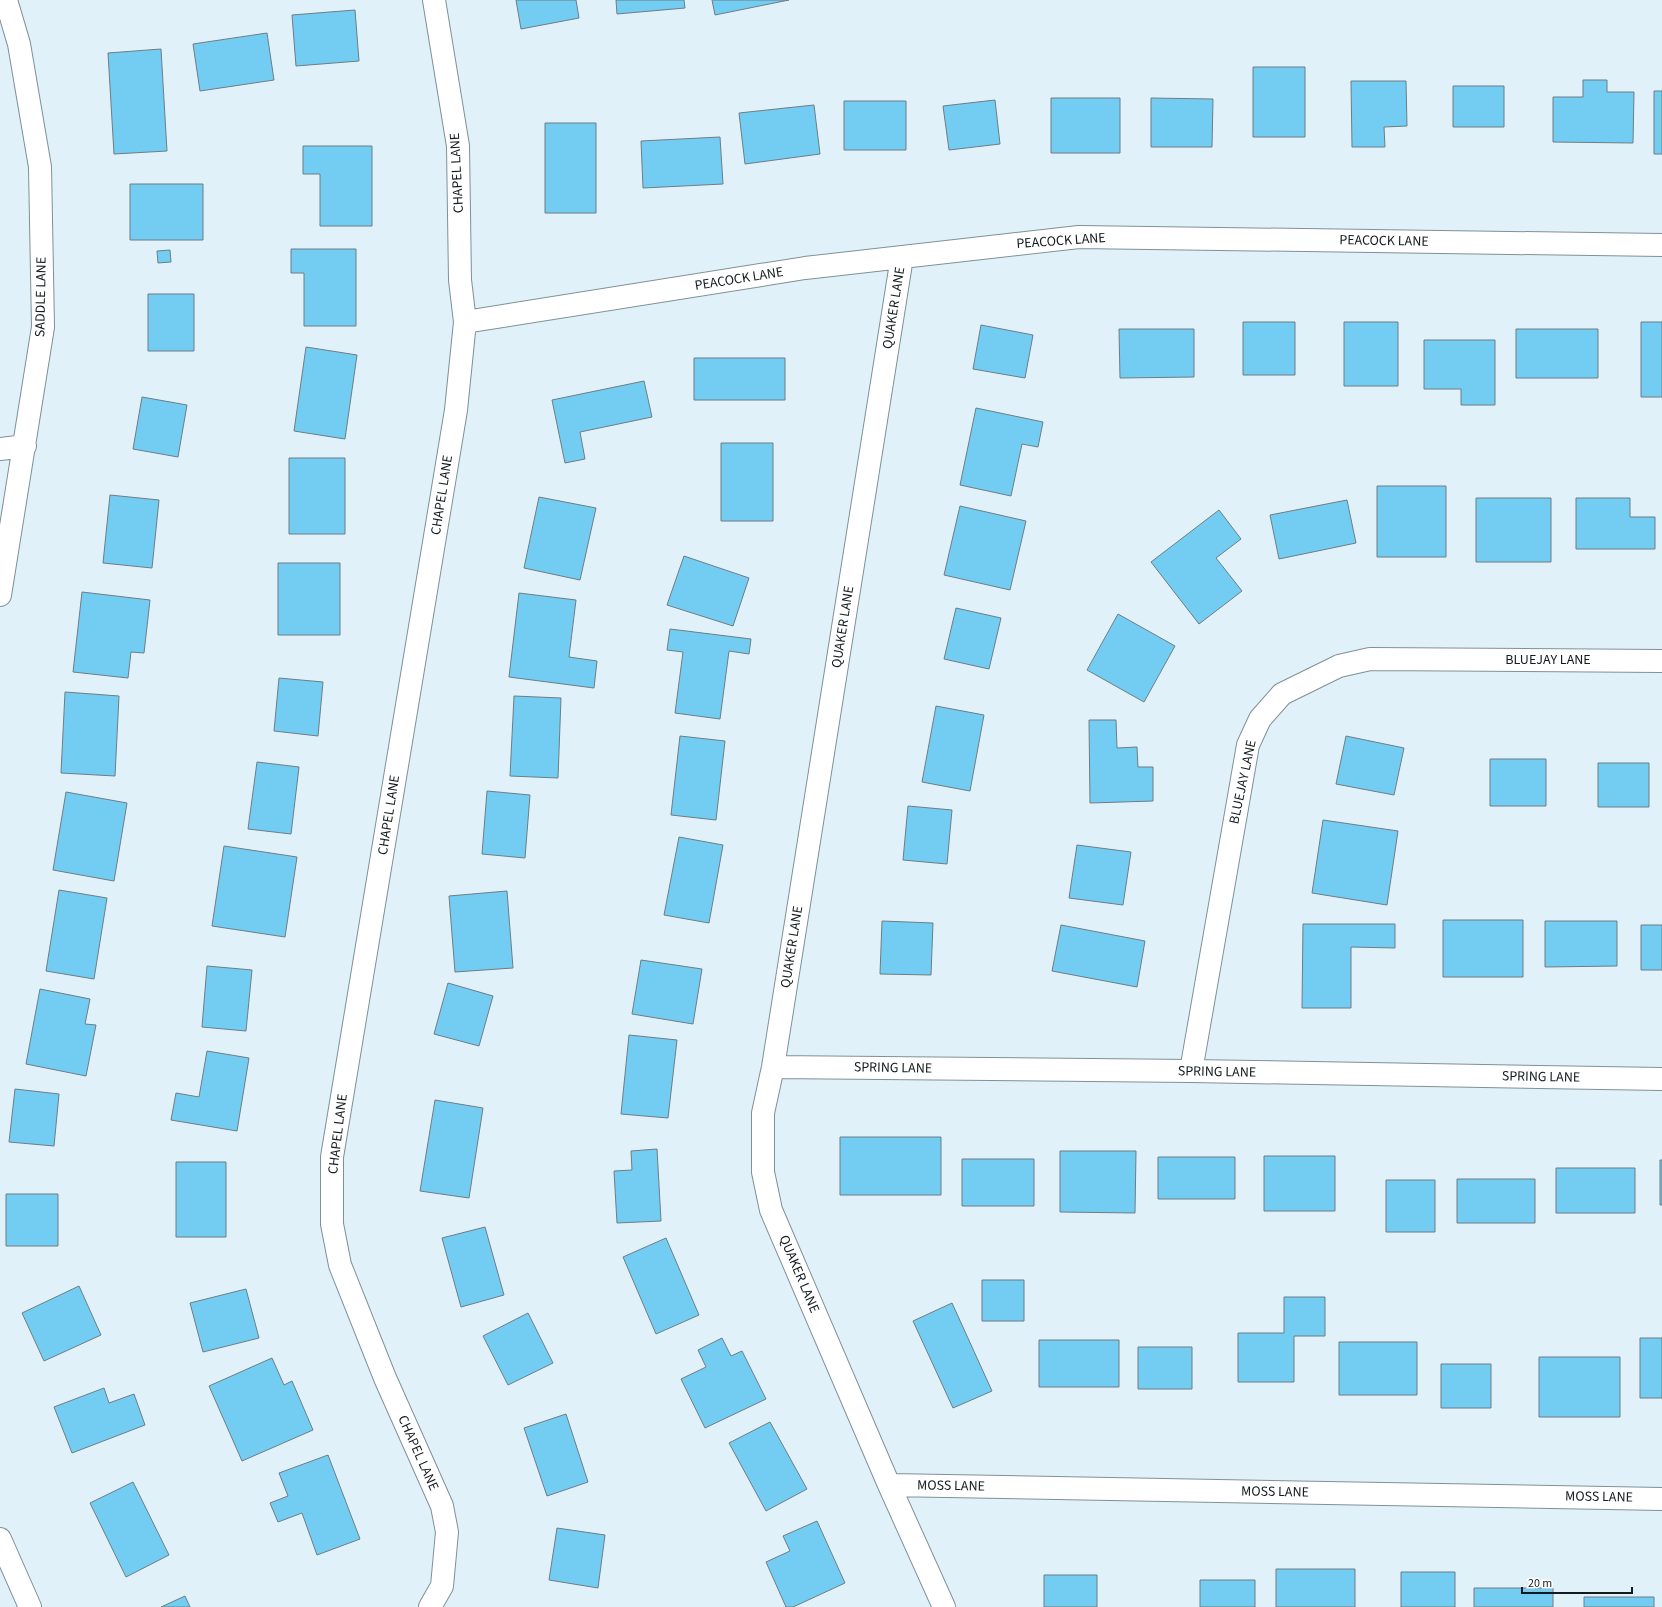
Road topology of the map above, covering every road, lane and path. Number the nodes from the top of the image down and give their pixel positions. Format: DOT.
graph roads {
  1 [pos="6,0"];
  2 [pos="434,0"];
  3 [pos="1662,245"];
  4 [pos="902,257"];
  5 [pos="465,322"];
  6 [pos="25,446"];
  7 [pos="0,449"];
  8 [pos="0,595"];
  9 [pos="1662,661"];
  10 [pos="773,1067"];
  11 [pos="1191,1071"];
  12 [pos="1662,1079"];
  13 [pos="889,1485"];
  14 [pos="1662,1499"];
  15 [pos="0,1539"];
  16 [pos="30,1607"];
  17 [pos="430,1607"];
  18 [pos="944,1607"];
  1 -- 6 [label="street, SADDLE LANE"];
  2 -- 5 [label="street, CHAPEL LANE"];
  3 -- 4 [label="street, PEACOCK LANE"];
  4 -- 5 [label="street, PEACOCK LANE"];
  4 -- 10 [label="street, QUAKER LANE"];
  5 -- 17 [label="street, CHAPEL LANE"];
  6 -- 7 [label="street"];
  6 -- 8 [label="street, SADDLE LANE"];
  9 -- 11 [label="street, BLUEJAY LANE"];
  10 -- 11 [label="street, SPRING LANE"];
  10 -- 13 [label="street, QUAKER LANE"];
  11 -- 12 [label="street, SPRING LANE"];
  13 -- 14 [label="street, MOSS LANE"];
  13 -- 18 [label="street, QUAKER LANE"];
  15 -- 16 [label="street"];
}
